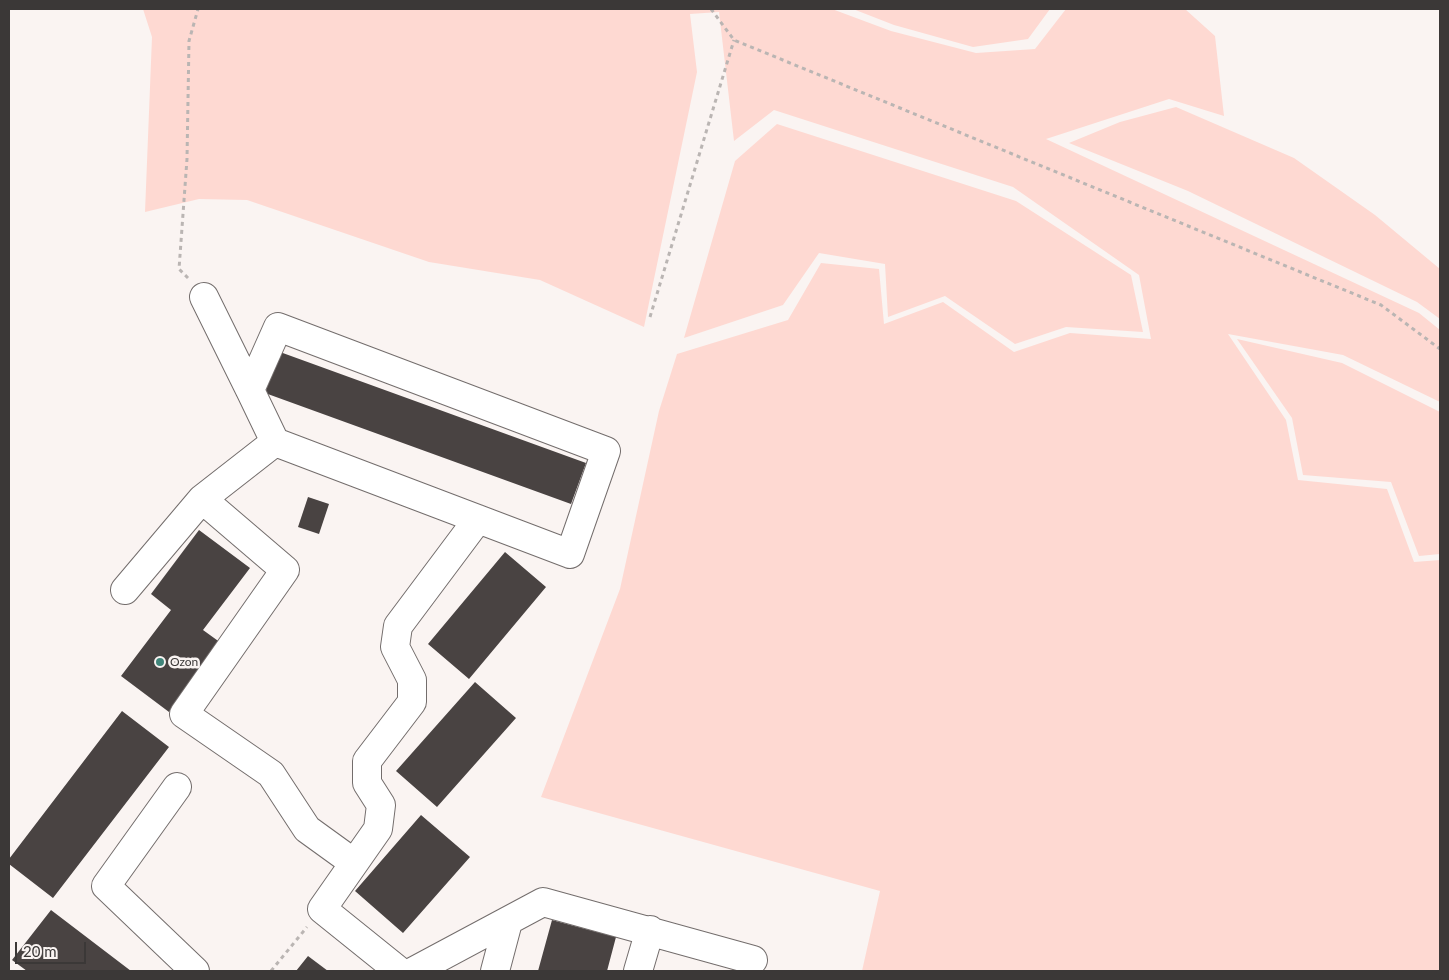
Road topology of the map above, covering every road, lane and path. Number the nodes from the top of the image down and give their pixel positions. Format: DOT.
graph roads {
  1 [pos="198,9"];
  2 [pos="711,9"];
  3 [pos="734,40"];
  4 [pos="204,297"];
  5 [pos="650,317"];
  6 [pos="1440,349"];
  7 [pos="250,390"];
  8 [pos="274,442"];
  9 [pos="202,499"];
  10 [pos="478,519"];
  11 [pos="125,590"];
  12 [pos="177,787"];
  13 [pos="354,863"];
  14 [pos="322,908"];
  15 [pos="508,922"];
  16 [pos="650,930"];
  17 [pos="753,960"];
  18 [pos="195,971"];
  19 [pos="271,971"];
  20 [pos="399,971"];
  21 [pos="414,971"];
  22 [pos="495,971"];
  23 [pos="638,971"];
  1 -- 4 [label="path"];
  2 -- 3 [label="path"];
  3 -- 5 [label="path"];
  3 -- 6 [label="path"];
  4 -- 7 [label="lane"];
  7 -- 8 [label="lane"];
  7 -- 10 [label="lane"];
  8 -- 9 [label="lane"];
  8 -- 10 [label="lane"];
  9 -- 11 [label="lane"];
  9 -- 13 [label="lane"];
  10 -- 13 [label="lane"];
  12 -- 18 [label="lane"];
  13 -- 14 [label="lane"];
  14 -- 19 [label="path"];
  14 -- 20 [label="lane"];
  15 -- 16 [label="lane"];
  15 -- 21 [label="lane"];
  15 -- 22 [label="lane"];
  16 -- 17 [label="lane"];
  16 -- 23 [label="lane"];
}
